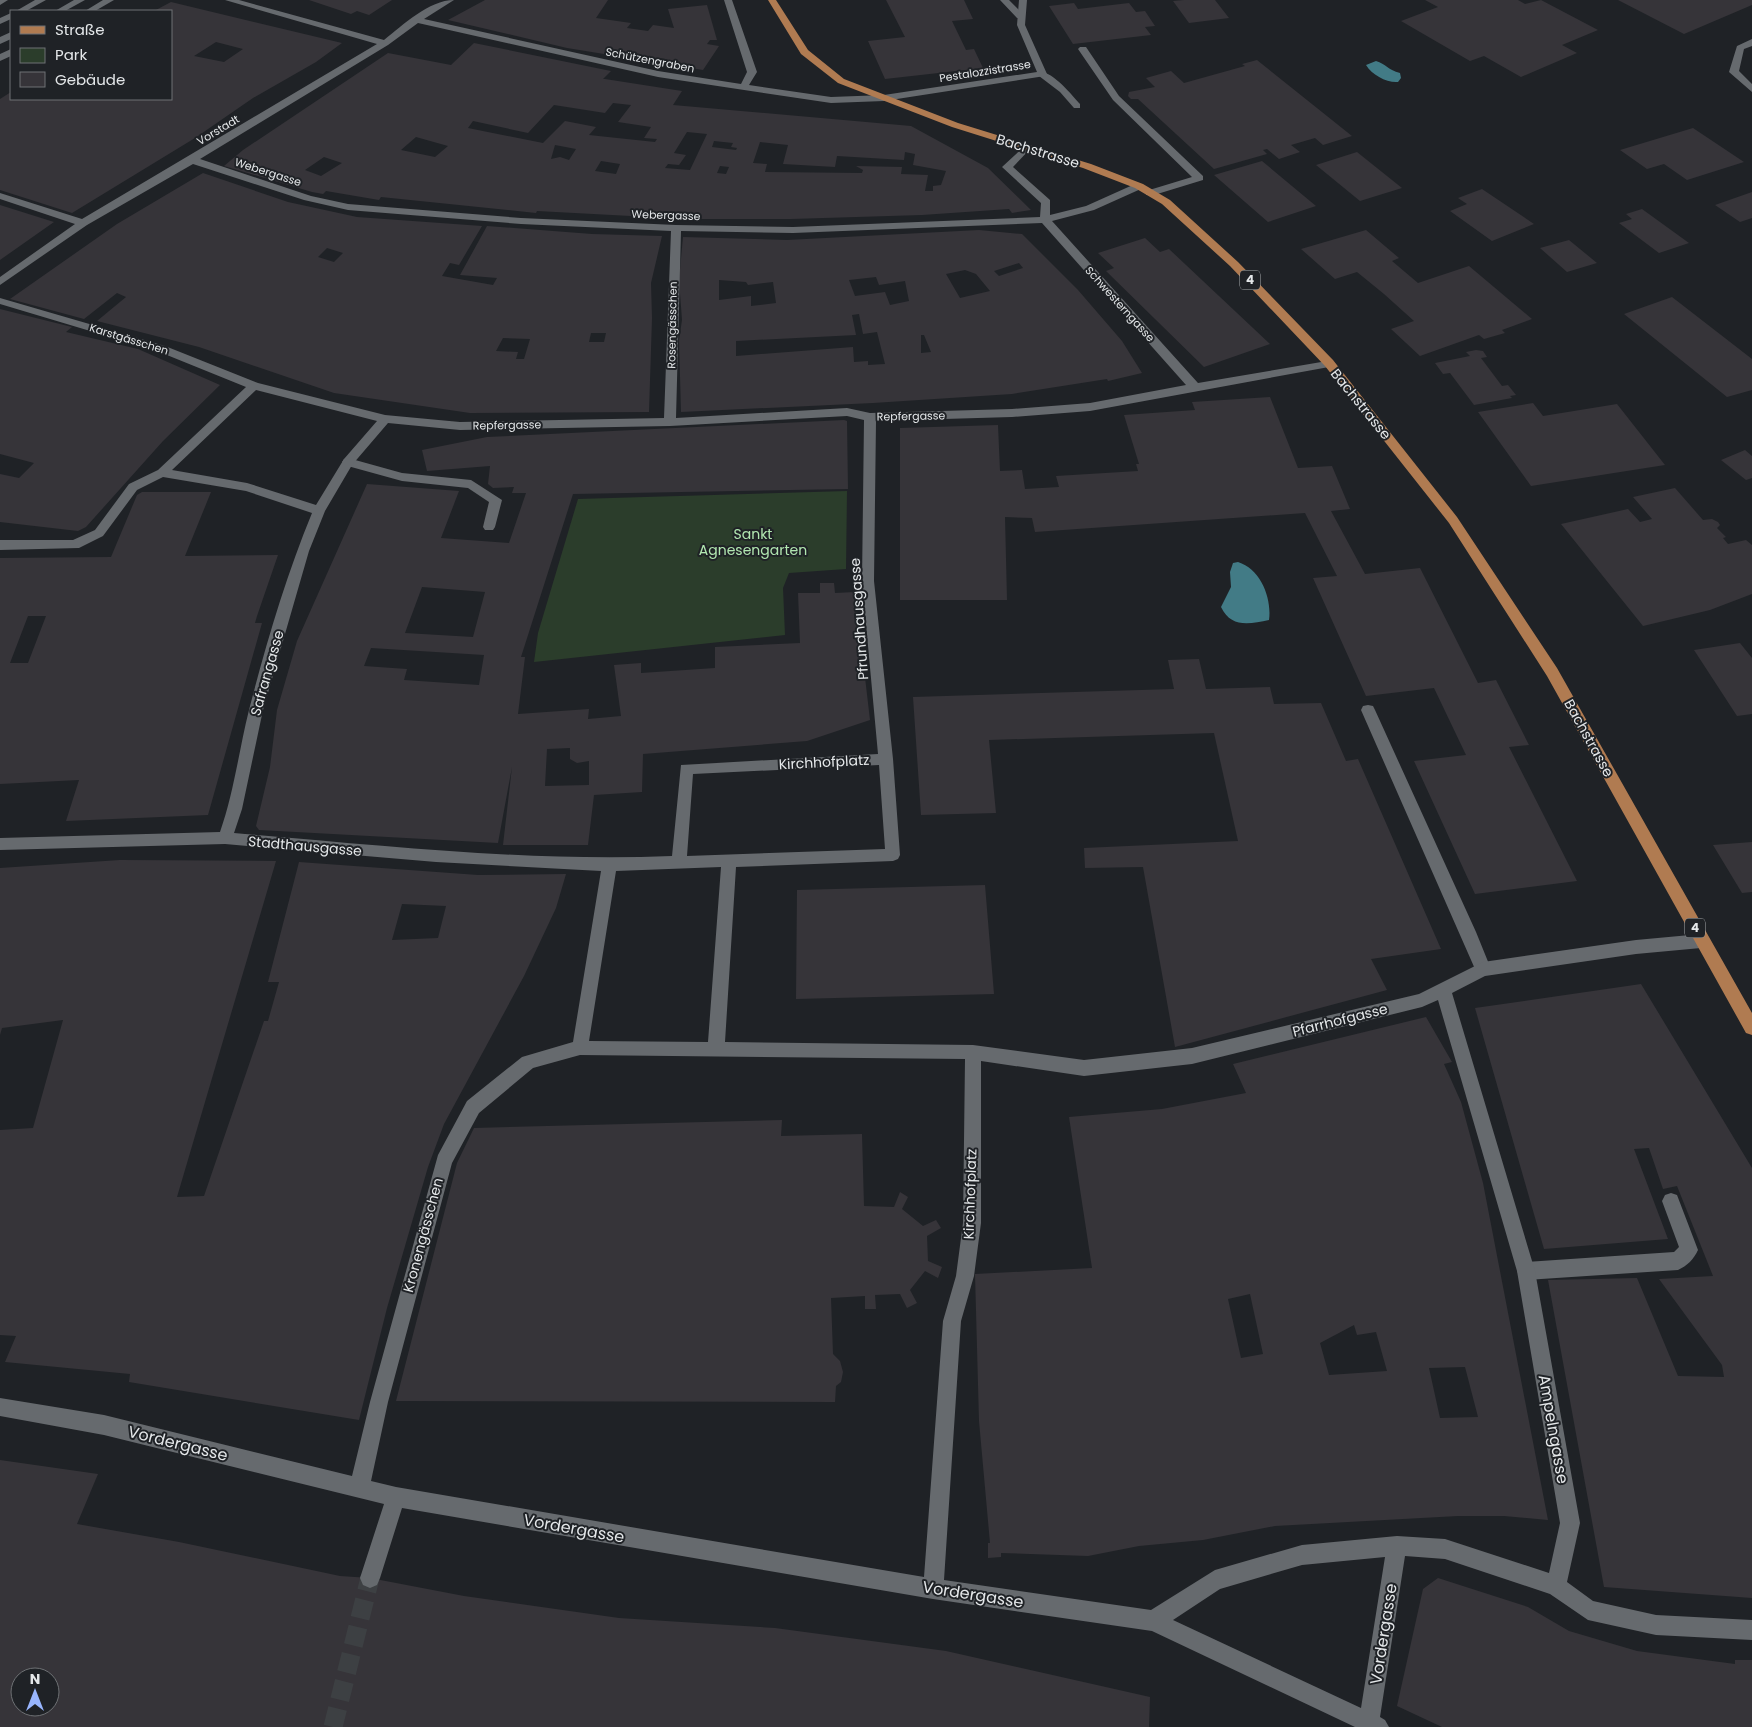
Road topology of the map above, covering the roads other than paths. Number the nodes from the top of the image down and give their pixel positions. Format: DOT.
graph roads {
  1 [pos="4,0"];
  2 [pos="42,0"];
  3 [pos="81,0"];
  4 [pos="110,0"];
  5 [pos="229,0"];
  6 [pos="450,0"];
  7 [pos="728,0"];
  8 [pos="772,0"];
  9 [pos="1004,0"];
  10 [pos="1023,0"];
  11 [pos="0,2"];
  12 [pos="22,10"];
  13 [pos="61,10"];
  14 [pos="91,10"];
  15 [pos="1020,16"];
  16 [pos="416,20"];
  17 [pos="1752,42"];
  18 [pos="385,43"];
  19 [pos="1083,49"];
  20 [pos="1042,74"];
  21 [pos="742,88"];
  22 [pos="1752,89"];
  23 [pos="884,98"];
  24 [pos="1077,106"];
  25 [pos="1027,147"];
  26 [pos="192,160"];
  27 [pos="1139,186"];
  28 [pos="1150,193"];
  29 [pos="0,196"];
  30 [pos="1045,220"];
  31 [pos="83,223"];
  32 [pos="676,228"];
  33 [pos="0,282"];
  34 [pos="0,301"];
  35 [pos="1329,363"];
  36 [pos="254,386"];
  37 [pos="1196,389"];
  38 [pos="870,417"];
  39 [pos="385,419"];
  40 [pos="670,422"];
  41 [pos="348,462"];
  42 [pos="162,473"];
  43 [pos="319,511"];
  44 [pos="489,527"];
  45 [pos="0,545"];
  46 [pos="1368,710"];
  47 [pos="886,760"];
  48 [pos="225,838"];
  49 [pos="0,844"];
  50 [pos="679,862"];
  51 [pos="728,862"];
  52 [pos="609,865"];
  53 [pos="1702,941"];
  54 [pos="1483,969"];
  55 [pos="1443,989"];
  56 [pos="1752,1028"];
  57 [pos="580,1048"];
  58 [pos="716,1050"];
  59 [pos="973,1052"];
  60 [pos="1671,1201"];
  61 [pos="1526,1271"];
  62 [pos="0,1407"];
  63 [pos="359,1489"];
  64 [pos="396,1497"];
  65 [pos="1397,1546"];
  66 [pos="370,1578"];
  67 [pos="1556,1586"];
  68 [pos="933,1589"];
  69 [pos="1153,1621"];
  70 [pos="1752,1630"];
  71 [pos="1373,1725"];
  1 -- 11 [label="street"];
  2 -- 12 [label="street"];
  3 -- 13 [label="street"];
  4 -- 14 [label="street"];
  5 -- 18 [label="street"];
  6 -- 16 [label="street, Vorstadt"];
  7 -- 21 [label="street"];
  8 -- 23 [label="main road, Bachstrasse / 4"];
  9 -- 15 [label="street"];
  10 -- 15 [label="street, Pestalozzistrasse"];
  15 -- 20 [label="street, Pestalozzistrasse"];
  16 -- 18 [label="street, Vorstadt"];
  16 -- 21 [label="street, Schützengraben"];
  17 -- 22 [label="street"];
  18 -- 26 [label="street, Vorstadt"];
  19 -- 28 [label="street"];
  20 -- 23 [label="street, Pestalozzistrasse"];
  20 -- 24 [label="street"];
  21 -- 23 [label="street, Schützengraben"];
  23 -- 25 [label="main road, Bachstrasse / 4"];
  25 -- 27 [label="main road, Bachstrasse / 4"];
  25 -- 30 [label="street"];
  26 -- 31 [label="street, Vorstadt"];
  26 -- 32 [label="street, Webergasse"];
  27 -- 28 [label="main road, Bachstrasse / 4"];
  27 -- 30 [label="street, Webergasse"];
  28 -- 35 [label="main road, Bachstrasse / 4"];
  29 -- 31 [label="street"];
  30 -- 32 [label="street, Webergasse"];
  30 -- 37 [label="street, Schwesterngasse"];
  31 -- 33 [label="street, Vorstadt"];
  32 -- 40 [label="street, Rosengässchen"];
  34 -- 36 [label="street, Karstgässchen"];
  35 -- 37 [label="street, Repfergasse"];
  35 -- 53 [label="main road, Bachstrasse / 4"];
  36 -- 39 [label="street, Karstgässchen"];
  36 -- 42 [label="street"];
  37 -- 38 [label="street, Repfergasse"];
  38 -- 40 [label="street, Repfergasse"];
  38 -- 47 [label="street, Pfrundhausgasse"];
  39 -- 40 [label="street, Repfergasse"];
  39 -- 41 [label="street, Safrangasse"];
  41 -- 43 [label="street, Safrangasse"];
  41 -- 44 [label="street"];
  42 -- 43 [label="street"];
  42 -- 45 [label="street"];
  43 -- 48 [label="street, Safrangasse"];
  46 -- 54 [label="street"];
  47 -- 50 [label="street, Kirchhofplatz"];
  47 -- 51 [label="street, Kirchhofplatz"];
  48 -- 49 [label="street, Stadthausgasse"];
  48 -- 52 [label="street, Stadthausgasse"];
  50 -- 51 [label="street, Kirchhofplatz"];
  50 -- 52 [label="street, Kirchhofplatz"];
  51 -- 58 [label="street"];
  52 -- 57 [label="street"];
  53 -- 54 [label="street, Pfarrhofgasse"];
  53 -- 56 [label="main road, Bachstrasse / 4"];
  54 -- 55 [label="street, Pfarrhofgasse"];
  55 -- 59 [label="street, Pfarrhofgasse"];
  55 -- 61 [label="street, Ampelngasse"];
  57 -- 58 [label="street"];
  57 -- 63 [label="street, Kronengässchen"];
  58 -- 59 [label="street"];
  59 -- 68 [label="street, Kirchhofplatz"];
  60 -- 61 [label="street"];
  61 -- 67 [label="street, Ampelngasse"];
  62 -- 63 [label="street, Vordergasse"];
  63 -- 64 [label="street, Vordergasse"];
  64 -- 66 [label="street"];
  64 -- 68 [label="street, Vordergasse"];
  65 -- 67 [label="street"];
  65 -- 69 [label="street"];
  65 -- 71 [label="street, Vordergasse"];
  67 -- 70 [label="street"];
  68 -- 69 [label="street, Vordergasse"];
  69 -- 71 [label="street, Vordergasse"];
}
